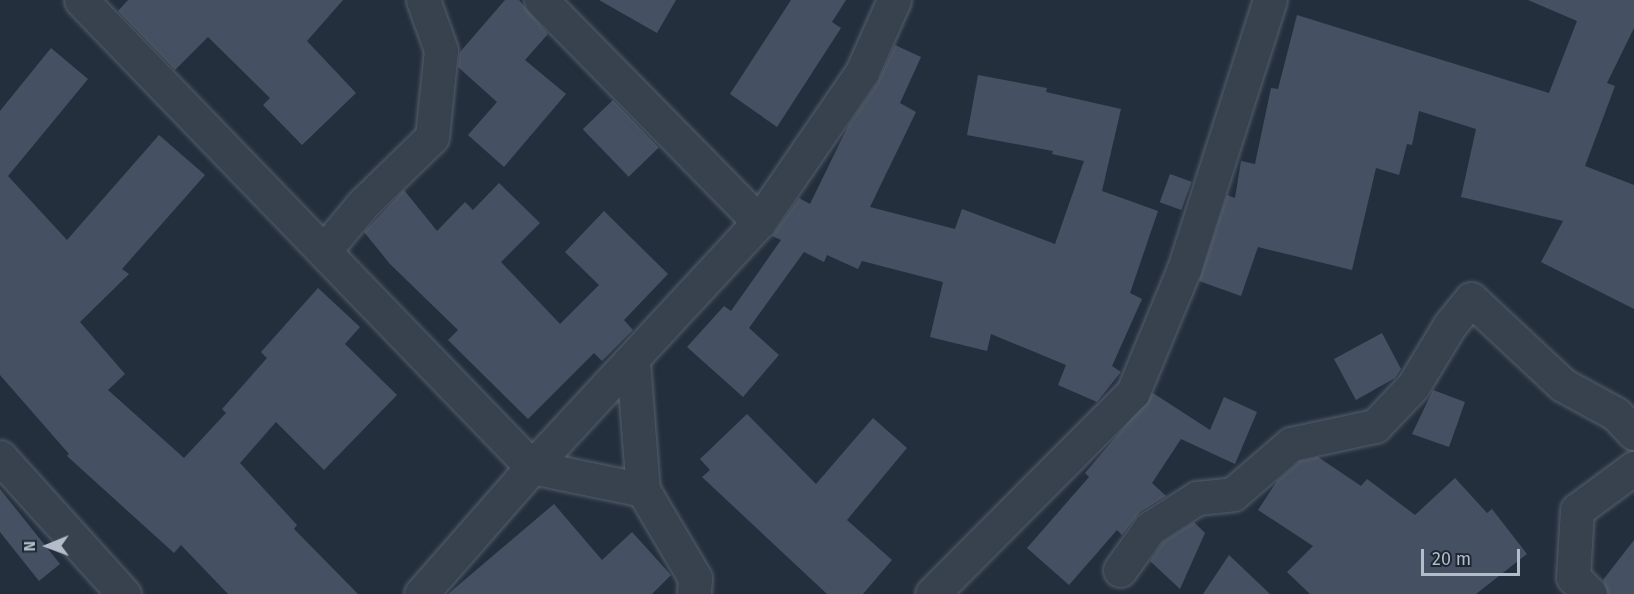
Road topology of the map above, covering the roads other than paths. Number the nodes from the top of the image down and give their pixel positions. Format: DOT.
graph roads {
  1 [pos="81,0"];
  2 [pos="423,0"];
  3 [pos="542,0"];
  4 [pos="894,0"];
  5 [pos="1270,0"];
  6 [pos="759,222"];
  7 [pos="324,251"];
  8 [pos="633,361"];
  9 [pos="1634,433"];
  10 [pos="0,457"];
  11 [pos="532,467"];
  12 [pos="1634,468"];
  13 [pos="643,490"];
  14 [pos="1119,570"];
  15 [pos="124,594"];
  16 [pos="421,594"];
  17 [pos="694,594"];
  18 [pos="932,594"];
  19 [pos="1590,594"];
  1 -- 7 [label="street"];
  2 -- 7 [label="street"];
  3 -- 6 [label="street"];
  4 -- 6 [label="street"];
  5 -- 18 [label="street"];
  6 -- 8 [label="street"];
  7 -- 11 [label="street"];
  8 -- 11 [label="street"];
  8 -- 13 [label="street"];
  9 -- 14 [label="street"];
  10 -- 15 [label="street"];
  11 -- 13 [label="street"];
  11 -- 16 [label="street"];
  12 -- 19 [label="street"];
  13 -- 17 [label="street"];
}
